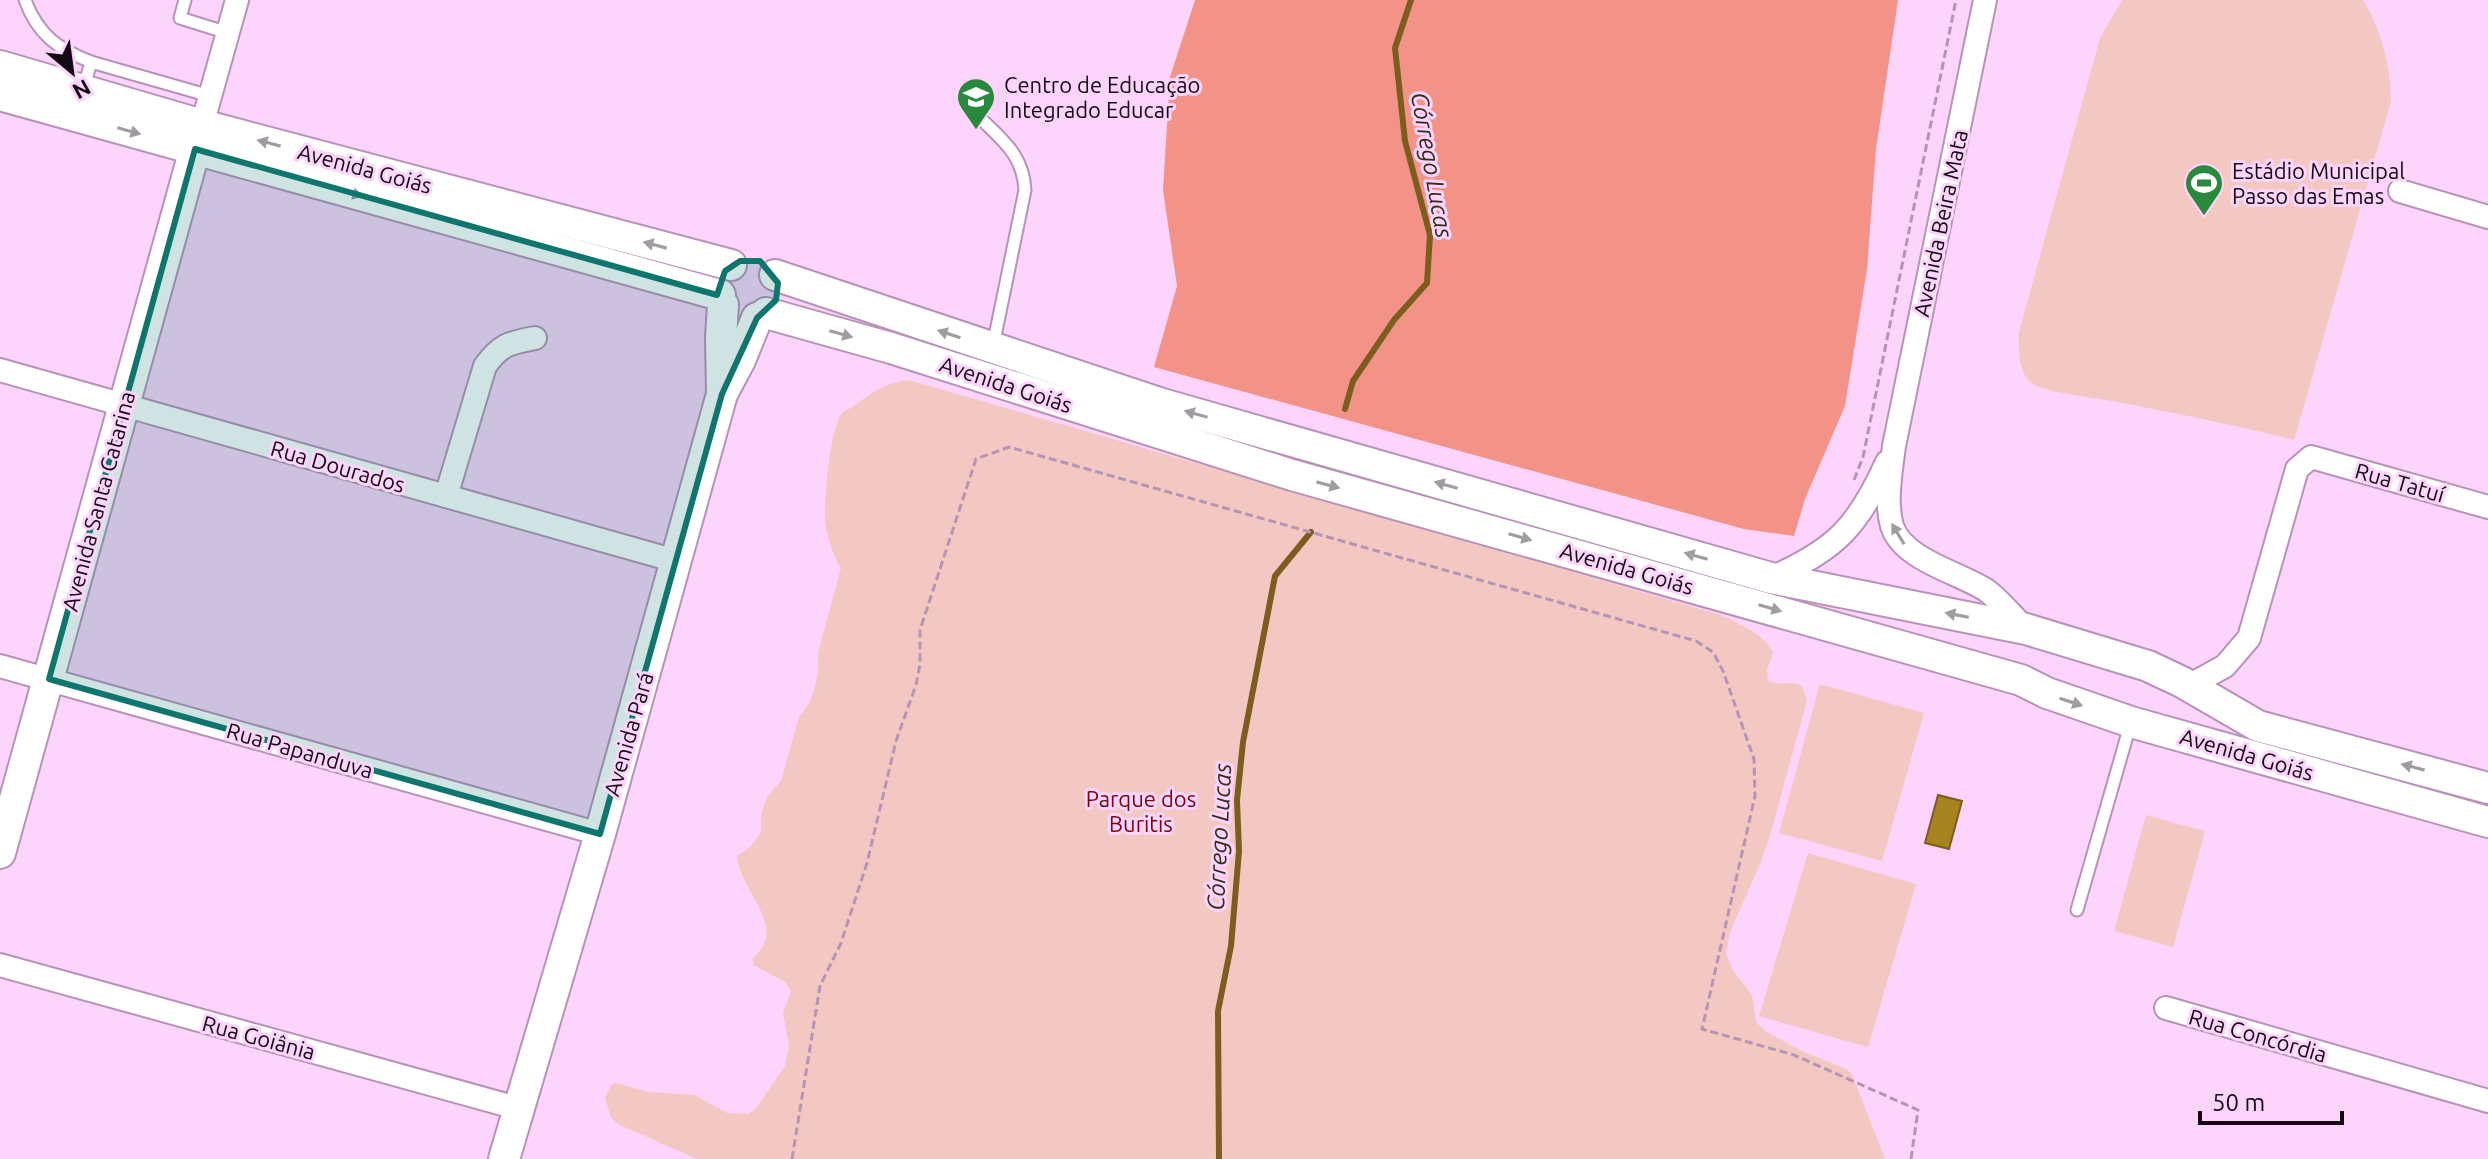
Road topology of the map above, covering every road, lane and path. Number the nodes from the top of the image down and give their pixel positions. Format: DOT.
graph roads {
  1 [pos="25,0"];
  2 [pos="185,0"];
  3 [pos="237,0"];
  4 [pos="1956,0"];
  5 [pos="1985,0"];
  6 [pos="228,33"];
  7 [pos="0,66"];
  8 [pos="87,76"];
  9 [pos="0,95"];
  10 [pos="210,96"];
  11 [pos="978,116"];
  12 [pos="199,137"];
  13 [pos="2400,191"];
  14 [pos="2488,217"];
  15 [pos="731,265"];
  16 [pos="775,275"];
  17 [pos="721,300"];
  18 [pos="761,316"];
  19 [pos="535,338"];
  20 [pos="992,348"];
  21 [pos="0,370"];
  22 [pos="722,394"];
  23 [pos="124,406"];
  24 [pos="1894,446"];
  25 [pos="1852,484"];
  26 [pos="446,496"];
  27 [pos="2488,507"];
  28 [pos="676,561"];
  29 [pos="1771,578"];
  30 [pos="2034,632"];
  31 [pos="0,666"];
  32 [pos="49,679"];
  33 [pos="2021,680"];
  34 [pos="2187,687"];
  35 [pos="2145,726"];
  36 [pos="2488,788"];
  37 [pos="2488,822"];
  38 [pos="600,834"];
  39 [pos="0,853"];
  40 [pos="2077,910"];
  41 [pos="0,965"];
  42 [pos="2166,1008"];
  43 [pos="2488,1101"];
  44 [pos="517,1108"];
  45 [pos="504,1159"];
  46 [pos="792,1159"];
  47 [pos="1911,1159"];
  1 -- 8 [label="lane"];
  2 -- 6 [label="lane"];
  3 -- 6 [label="street, Avenida Santa Catarina"];
  4 -- 25 [label="path"];
  5 -- 24 [label="street, Avenida Beira Mata"];
  6 -- 10 [label="street, Avenida Santa Catarina"];
  7 -- 8 [label="main road, Avenida Goiás"];
  8 -- 10 [label="lane"];
  8 -- 12 [label="main road, Avenida Goiás"];
  9 -- 12 [label="main road, Avenida Goiás, one-way"];
  10 -- 12 [label="street, Avenida Santa Catarina"];
  11 -- 20 [label="lane"];
  15 -- 12 [label="main road, Avenida Goiás, one-way"];
  12 -- 17 [label="main road, Avenida Goiás, one-way"];
  12 -- 23 [label="main road, Avenida Santa Catarina"];
  13 -- 14 [label="street"];
  15 -- 16 [label="main road"];
  15 -- 17 [label="main road"];
  16 -- 18 [label="main road"];
  20 -- 16 [label="main road, Avenida Goiás, one-way"];
  17 -- 18 [label="main road"];
  17 -- 22 [label="main road, Avenida Pará"];
  18 -- 22 [label="main road"];
  18 -- 33 [label="main road, Avenida Goiás, one-way"];
  19 -- 26 [label="street"];
  29 -- 20 [label="main road, Avenida Goiás, one-way"];
  21 -- 23 [label="street, Rua Dourados"];
  22 -- 28 [label="main road, Avenida Pará"];
  23 -- 26 [label="street, Rua Dourados"];
  23 -- 32 [label="main road, Avenida Santa Catarina"];
  24 -- 29 [label="street, Avenida Beira Mata"];
  30 -- 24 [label="street, Avenida Beira Mata, one-way"];
  26 -- 28 [label="street, Rua Dourados"];
  27 -- 34 [label="street, Rua Tatuí"];
  28 -- 38 [label="main road, Avenida Pará"];
  30 -- 29 [label="main road, Avenida Goiás, one-way"];
  30 -- 33 [label="main road"];
  30 -- 34 [label="main road, Avenida Goiás"];
  31 -- 32 [label="street, Rua Papanduva"];
  32 -- 38 [label="street, Rua Papanduva"];
  32 -- 39 [label="main road, Avenida Santa Catarina"];
  33 -- 35 [label="main road, Avenida Goiás, one-way"];
  34 -- 35 [label="main road"];
  36 -- 34 [label="main road, Avenida Goiás, one-way"];
  35 -- 37 [label="main road, Avenida Goiás"];
  35 -- 40 [label="lane"];
  38 -- 44 [label="main road, Avenida Pará"];
  41 -- 44 [label="street, Rua Goiânia"];
  42 -- 43 [label="street, Rua Concórdia"];
  44 -- 45 [label="main road, Avenida Pará"];
  46 -- 47 [label="path"];
}
